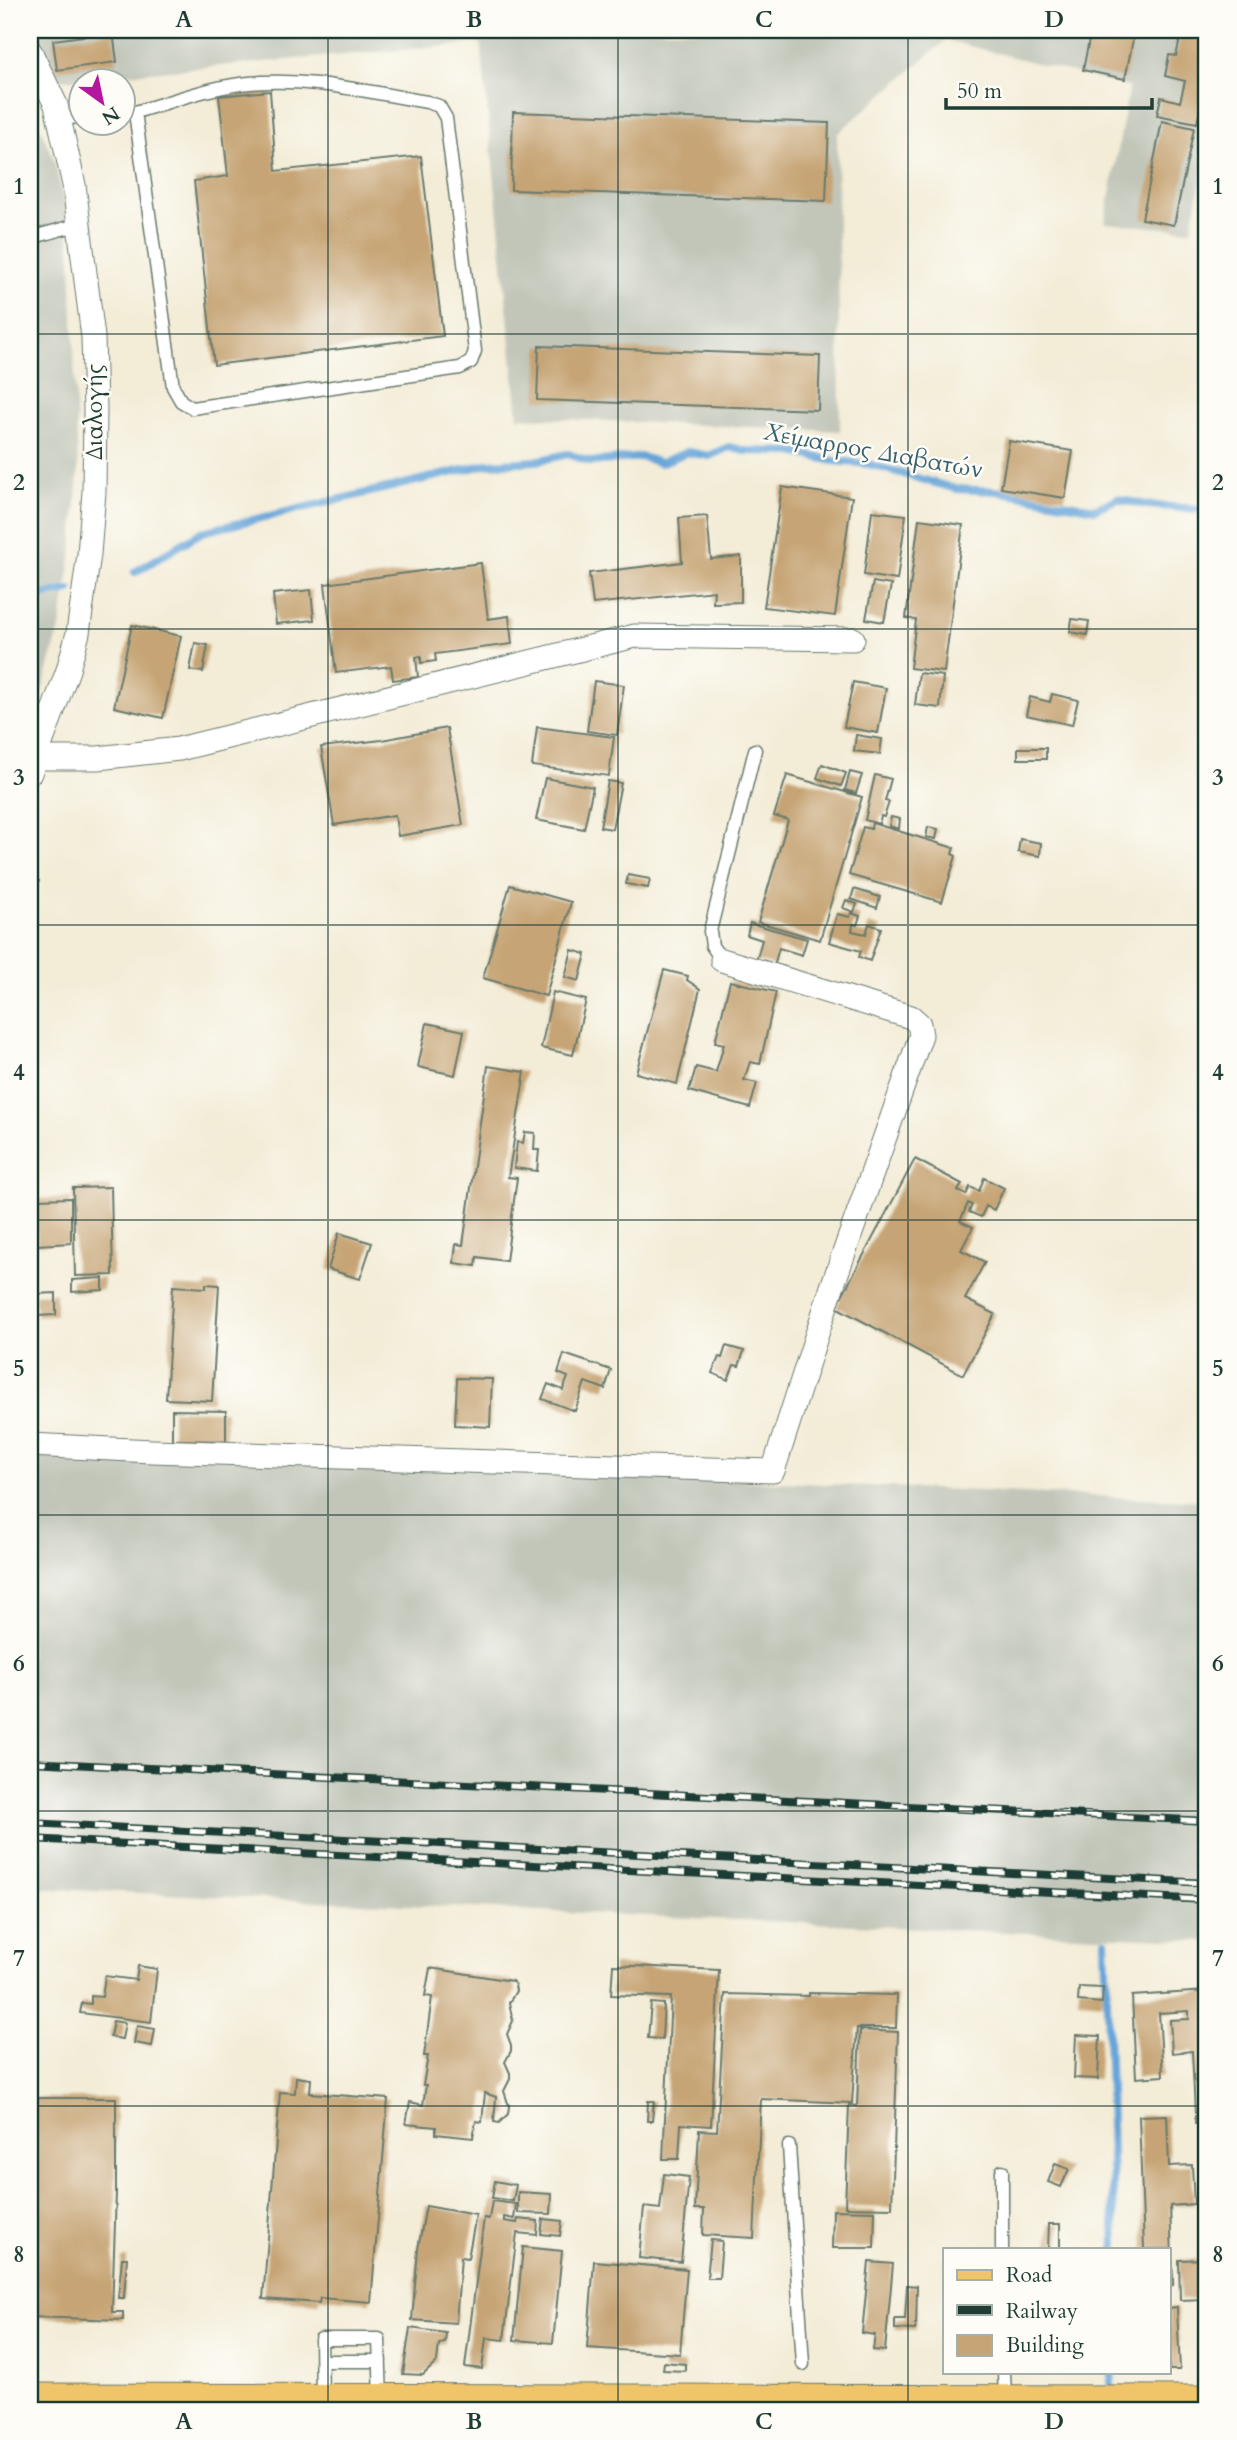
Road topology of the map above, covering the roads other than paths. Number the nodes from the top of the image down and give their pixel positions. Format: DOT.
graph roads {
  1 [pos="30,51"];
  2 [pos="129,112"];
  3 [pos="66,114"];
  4 [pos="72,136"];
  5 [pos="80,224"];
  6 [pos="30,238"];
  7 [pos="853,639"];
  8 [pos="755,750"];
  9 [pos="34,765"];
  10 [pos="722,960"];
  11 [pos="30,1445"];
  12 [pos="789,2146"];
  13 [pos="1002,2171"];
  14 [pos="1002,2248"];
  15 [pos="322,2361"];
  16 [pos="380,2361"];
  17 [pos="803,2364"];
  18 [pos="1004,2387"];
  19 [pos="30,2402"];
  20 [pos="322,2403"];
  21 [pos="381,2403"];
  22 [pos="1194,2404"];
  1 -- 3 [label="street, Διαλογής"];
  2 -- 2 [label="lane"];
  4 -- 5 [label="street, Διαλογής"];
  5 -- 6 [label="lane"];
  5 -- 9 [label="street, Διαλογής"];
  7 -- 9 [label="street"];
  8 -- 10 [label="lane"];
  10 -- 11 [label="street"];
  12 -- 17 [label="lane"];
  13 -- 14 [label="lane"];
  15 -- 16 [label="lane"];
  15 -- 16 [label="lane"];
  15 -- 20 [label="lane"];
  16 -- 21 [label="lane"];
  18 -- 21 [label="main road"];
  18 -- 22 [label="main road"];
  19 -- 20 [label="main road"];
  20 -- 21 [label="main road"];
}
